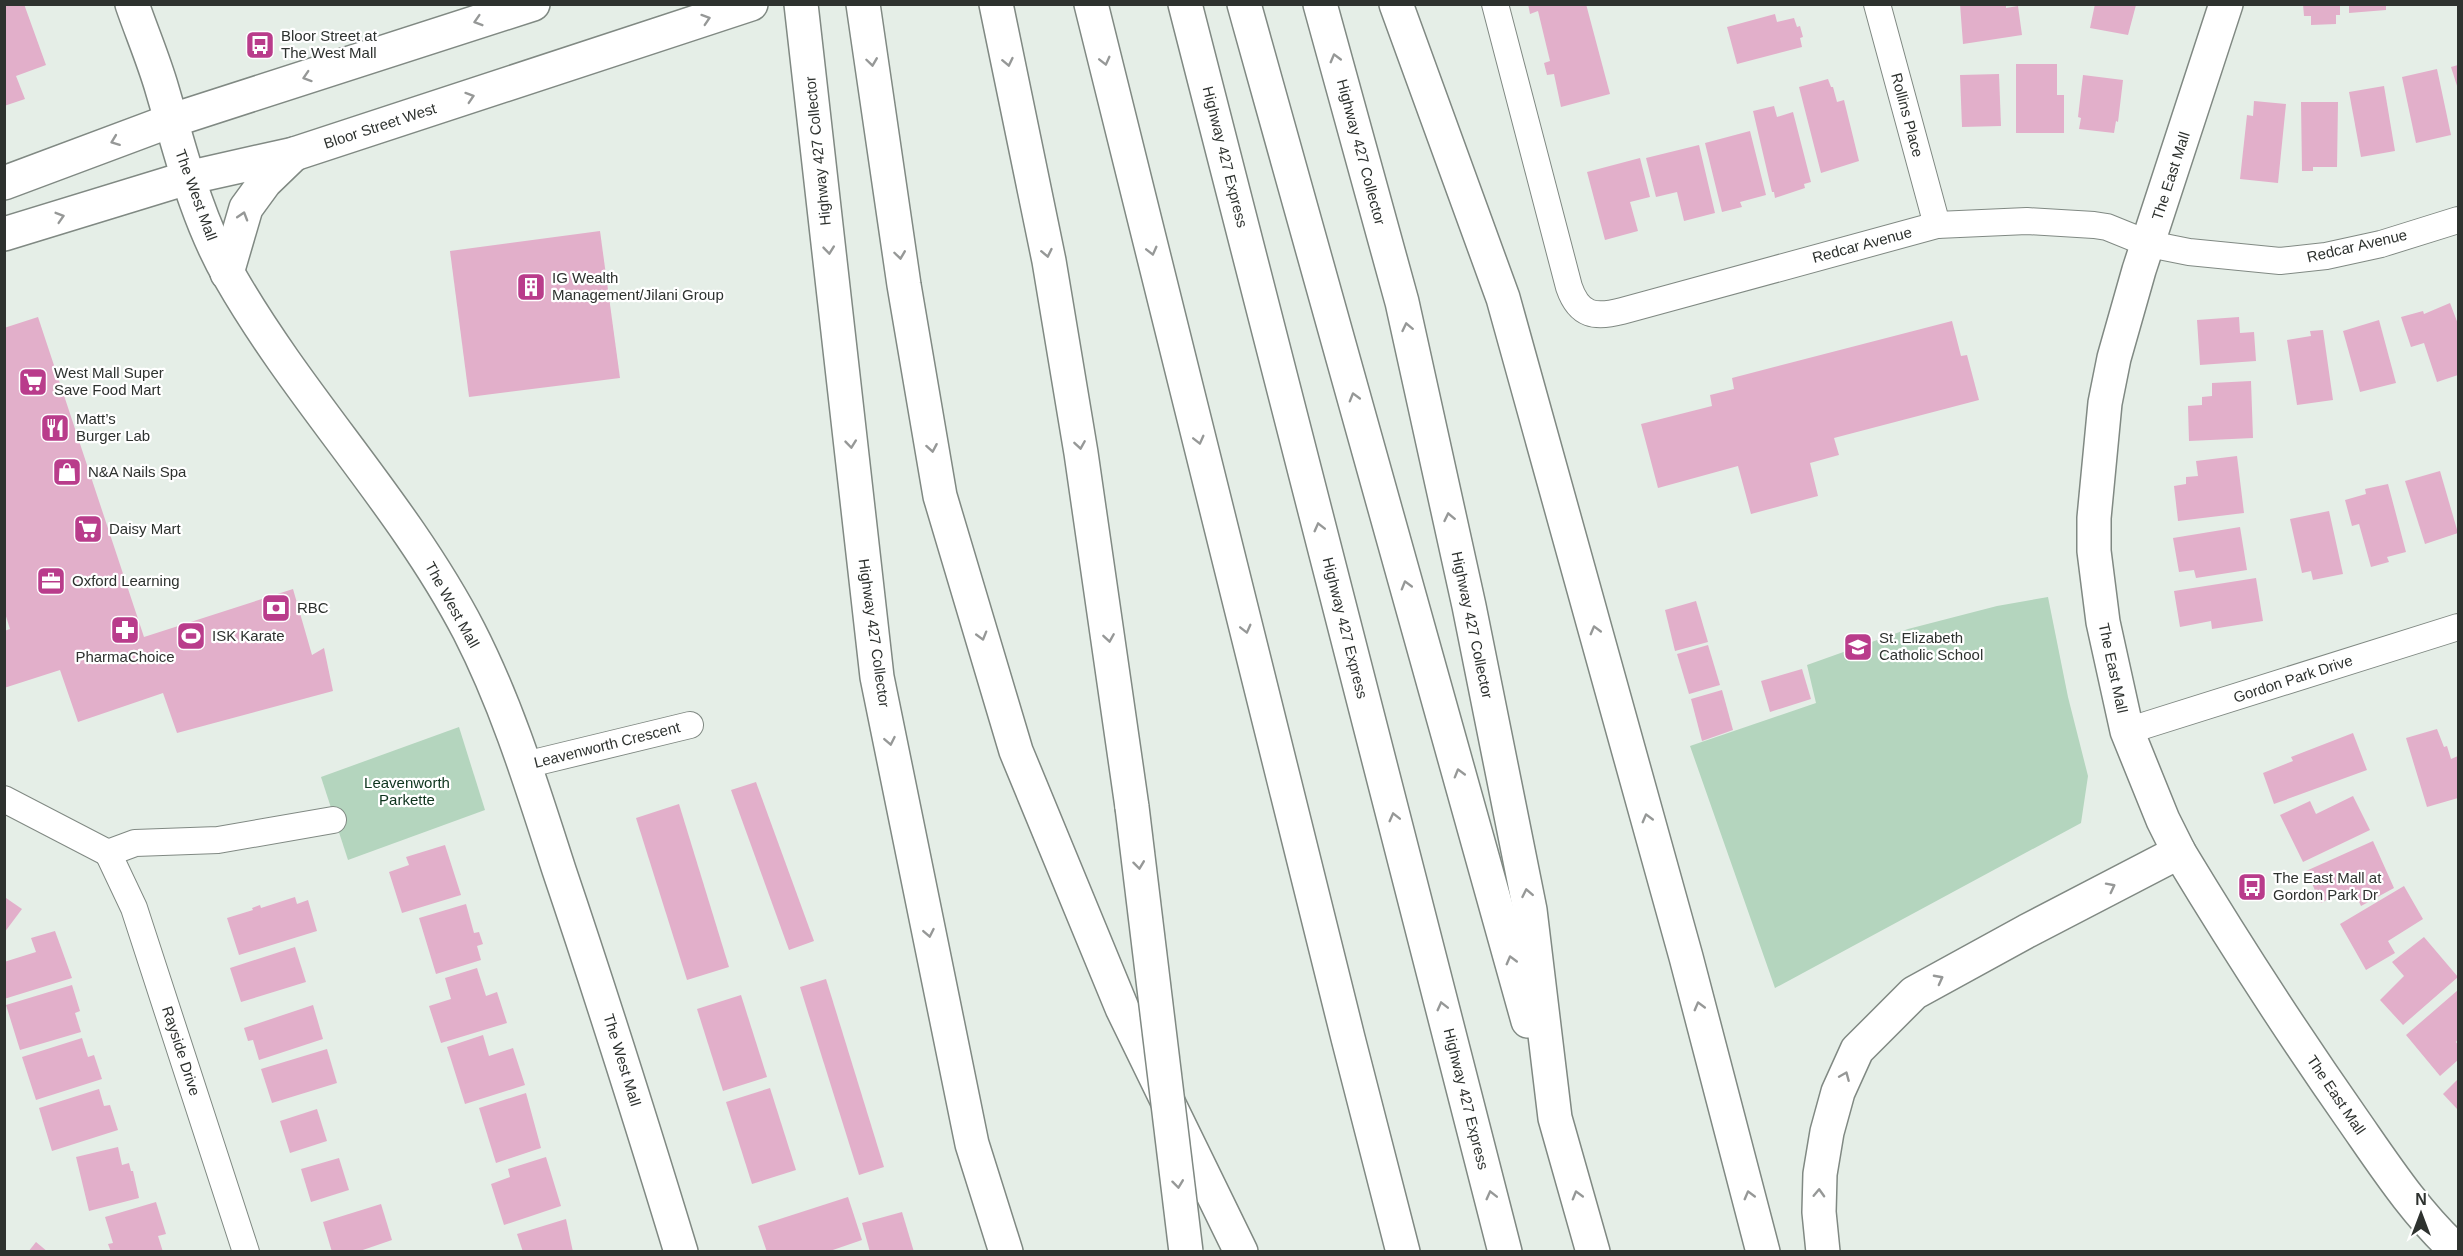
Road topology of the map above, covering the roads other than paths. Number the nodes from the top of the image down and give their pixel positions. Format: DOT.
graph roads {
  1 [pos="132,4"];
  2 [pos="533,4"];
  3 [pos="751,4"];
  4 [pos="801,4"];
  5 [pos="863,4"];
  6 [pos="996,4"];
  7 [pos="1091,4"];
  8 [pos="1185,4"];
  9 [pos="1244,4"];
  10 [pos="1320,4"];
  11 [pos="1396,4"];
  12 [pos="1495,4"];
  13 [pos="1876,4"];
  14 [pos="2226,4"];
  15 [pos="170,121"];
  16 [pos="294,154"];
  17 [pos="187,178"];
  18 [pos="4,183"];
  19 [pos="2458,220"];
  20 [pos="1936,225"];
  21 [pos="4,234"];
  22 [pos="2149,244"];
  23 [pos="227,273"];
  24 [pos="2458,627"];
  25 [pos="690,725"];
  26 [pos="2127,731"];
  27 [pos="525,765"];
  28 [pos="4,799"];
  29 [pos="333,820"];
  30 [pos="2179,852"];
  31 [pos="108,853"];
  32 [pos="1555,1118"];
  33 [pos="2455,1243"];
  34 [pos="246,1251"];
  35 [pos="681,1251"];
  36 [pos="1006,1251"];
  37 [pos="1186,1251"];
  38 [pos="1241,1251"];
  39 [pos="1403,1251"];
  40 [pos="1506,1251"];
  41 [pos="1593,1251"];
  42 [pos="1763,1251"];
  43 [pos="1823,1251"];
  1 -- 15 [label="main road, The West Mall"];
  2 -- 15 [label="main road, one-way"];
  16 -- 3 [label="main road, Bloor Street West, one-way"];
  4 -- 36 [label="main road, Highway 427 Collector, one-way"];
  5 -- 38 [label="main road, one-way"];
  6 -- 37 [label="main road, one-way, bridge"];
  7 -- 39 [label="main road, one-way"];
  40 -- 8 [label="main road, Highway 427 Express, one-way"];
  32 -- 9 [label="main road, one-way"];
  32 -- 10 [label="main road, Highway 427 Collector, one-way"];
  42 -- 11 [label="main road, one-way"];
  12 -- 20 [label="street, Redcar Avenue"];
  13 -- 20 [label="street, Rollins Place"];
  14 -- 22 [label="main road, The East Mall"];
  15 -- 17 [label="main road, The West Mall"];
  15 -- 18 [label="main road, one-way"];
  16 -- 17 [label="main road, Bloor Street West"];
  23 -- 16 [label="main road, one-way"];
  21 -- 17 [label="main road, Bloor Street West, one-way"];
  17 -- 23 [label="main road, The West Mall"];
  19 -- 22 [label="street, Redcar Avenue"];
  20 -- 22 [label="street, Redcar Avenue"];
  22 -- 26 [label="main road, The East Mall"];
  23 -- 27 [label="main road, The West Mall"];
  24 -- 26 [label="street, Gordon Park Drive"];
  25 -- 27 [label="street, Leavenworth Crescent"];
  26 -- 30 [label="main road, The East Mall"];
  27 -- 35 [label="main road, The West Mall"];
  28 -- 31 [label="street"];
  29 -- 31 [label="street"];
  30 -- 33 [label="main road, The East Mall"];
  43 -- 30 [label="main road, one-way"];
  31 -- 34 [label="street, Rayside Drive"];
  41 -- 32 [label="main road, Highway 427 Collector, one-way"];
}
